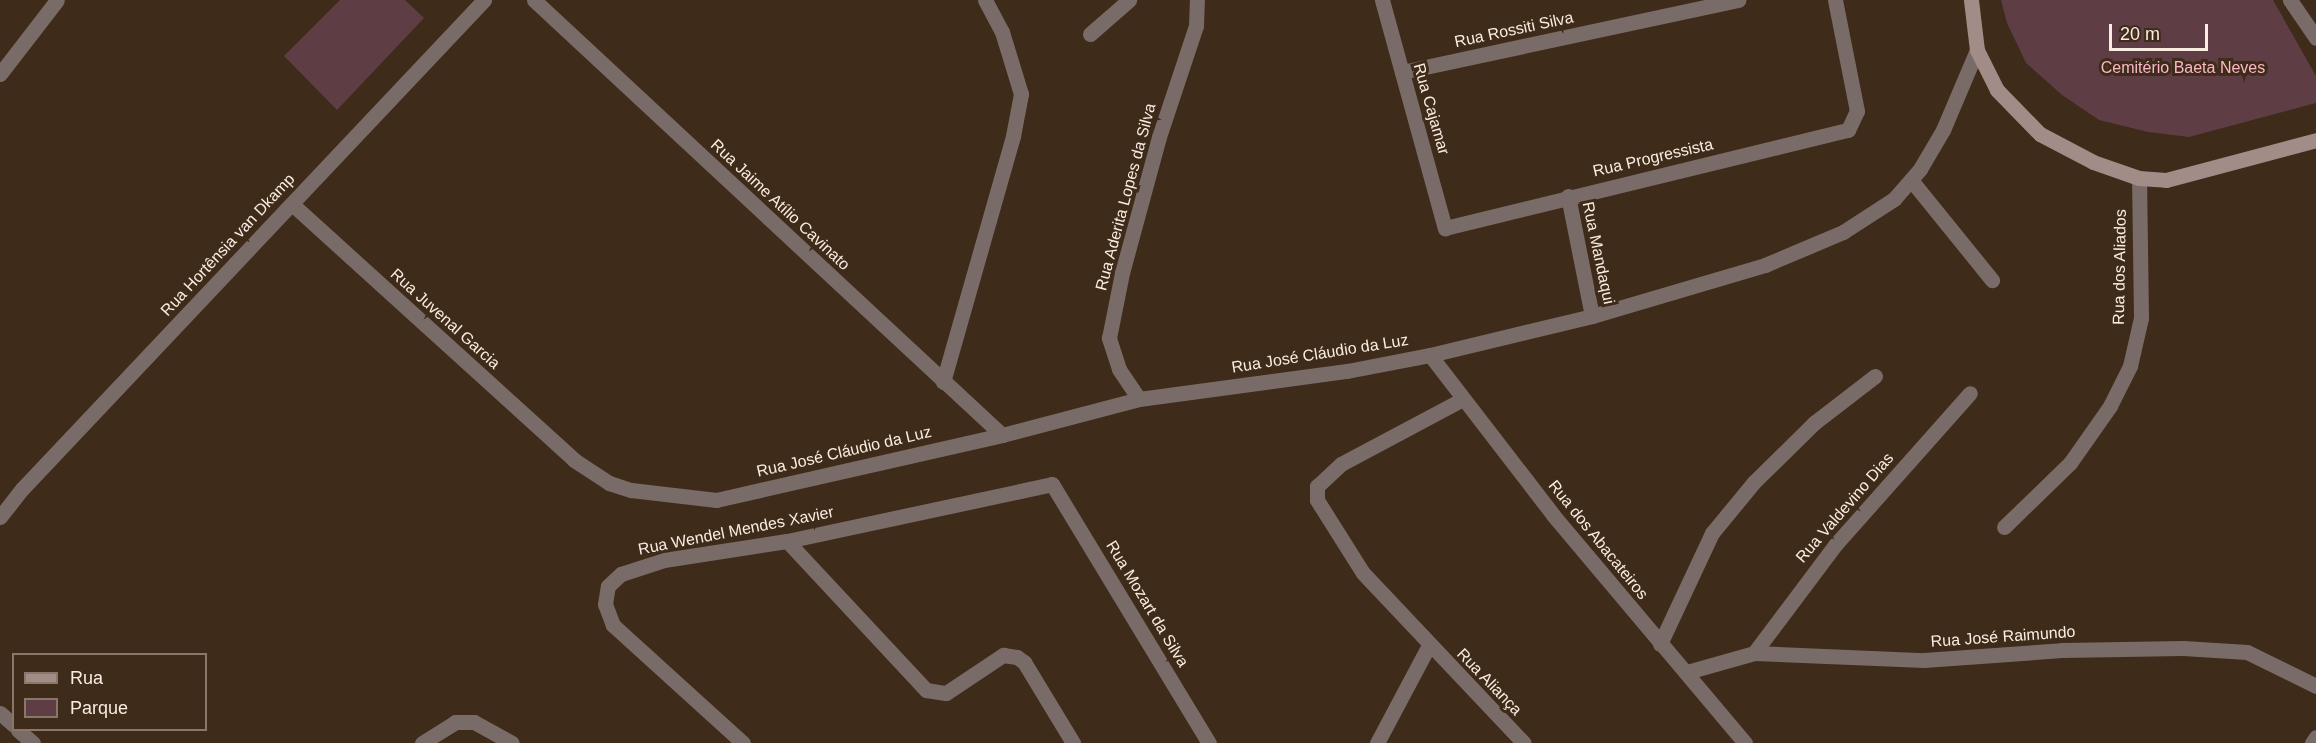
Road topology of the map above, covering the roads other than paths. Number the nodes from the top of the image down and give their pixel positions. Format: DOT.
graph roads {
  1 [pos="57,0"];
  2 [pos="484,0"];
  3 [pos="534,0"];
  4 [pos="985,0"];
  5 [pos="1129,0"];
  6 [pos="1197,0"];
  7 [pos="1382,0"];
  8 [pos="1738,0"];
  9 [pos="1835,0"];
  10 [pos="1971,0"];
  11 [pos="2290,0"];
  12 [pos="1090,34"];
  13 [pos="2316,38"];
  14 [pos="1977,50"];
  15 [pos="1402,72"];
  16 [pos="0,74"];
  17 [pos="2316,140"];
  18 [pos="2139,178"];
  19 [pos="1911,180"];
  20 [pos="1568,196"];
  21 [pos="292,204"];
  22 [pos="1445,228"];
  23 [pos="1992,280"];
  24 [pos="1592,316"];
  25 [pos="1430,355"];
  26 [pos="1875,376"];
  27 [pos="943,382"];
  28 [pos="1970,393"];
  29 [pos="1139,399"];
  30 [pos="1463,399"];
  31 [pos="1002,435"];
  32 [pos="574,460"];
  33 [pos="1053,484"];
  34 [pos="0,517"];
  35 [pos="2004,526"];
  36 [pos="787,541"];
  37 [pos="1660,644"];
  38 [pos="1429,645"];
  39 [pos="1754,653"];
  40 [pos="1687,672"];
  41 [pos="2316,686"];
  42 [pos="0,713"];
  43 [pos="12,723"];
  44 [pos="20,731"];
  45 [pos="2316,736"];
  46 [pos="33,743"];
  47 [pos="422,743"];
  48 [pos="512,743"];
  49 [pos="743,743"];
  50 [pos="1073,743"];
  51 [pos="1209,743"];
  52 [pos="1377,743"];
  53 [pos="1524,743"];
  54 [pos="1745,743"];
  55 [pos="2312,743"];
  1 -- 16 [label="street"];
  2 -- 21 [label="street, Rua Hortênsia van Dkamp"];
  3 -- 27 [label="street, Rua Jaime Atílio Cavinato"];
  4 -- 27 [label="street"];
  5 -- 12 [label="street"];
  6 -- 29 [label="street, Rua Aderita Lopes da Silva"];
  7 -- 15 [label="street, Rua Cajamar"];
  8 -- 15 [label="street, Rua Rossiti Silva"];
  9 -- 20 [label="street, Rua Progressista"];
  10 -- 14 [label="street"];
  11 -- 13 [label="street"];
  14 -- 18 [label="street"];
  14 -- 19 [label="street, Rua José Cláudio da Luz"];
  15 -- 22 [label="street, Rua Cajamar"];
  17 -- 18 [label="street"];
  18 -- 35 [label="street, Rua dos Aliados"];
  19 -- 23 [label="street"];
  19 -- 24 [label="street, Rua José Cláudio da Luz"];
  20 -- 22 [label="street, Rua Progressista"];
  20 -- 24 [label="street, Rua Mandaqui"];
  21 -- 32 [label="street, Rua Juvenal Garcia"];
  21 -- 34 [label="street, Rua Hortênsia van Dkamp"];
  24 -- 25 [label="street, Rua José Cláudio da Luz"];
  25 -- 29 [label="street, Rua José Cláudio da Luz"];
  25 -- 30 [label="street, Rua dos Abacateiros"];
  26 -- 37 [label="street"];
  27 -- 31 [label="street, Rua Jaime Atílio Cavinato"];
  28 -- 39 [label="street, Rua Valdevino Dias"];
  29 -- 31 [label="street, Rua José Cláudio da Luz"];
  30 -- 37 [label="street, Rua dos Abacateiros"];
  30 -- 38 [label="street, Rua Aliança"];
  31 -- 32 [label="street, Rua José Cláudio da Luz"];
  33 -- 36 [label="street, Rua Wendel Mendes Xavier"];
  33 -- 51 [label="street, Rua Mozart da Silva"];
  36 -- 49 [label="street, Rua Wendel Mendes Xavier"];
  36 -- 50 [label="street"];
  37 -- 40 [label="street, Rua dos Abacateiros"];
  38 -- 52 [label="street"];
  38 -- 53 [label="street, Rua Aliança"];
  39 -- 40 [label="street, Rua José Raimundo"];
  39 -- 41 [label="street, Rua José Raimundo"];
  40 -- 54 [label="street, Rua dos Abacateiros"];
  42 -- 43 [label="street"];
  44 -- 46 [label="street"];
  45 -- 55 [label="street"];
  47 -- 48 [label="street"];
}
